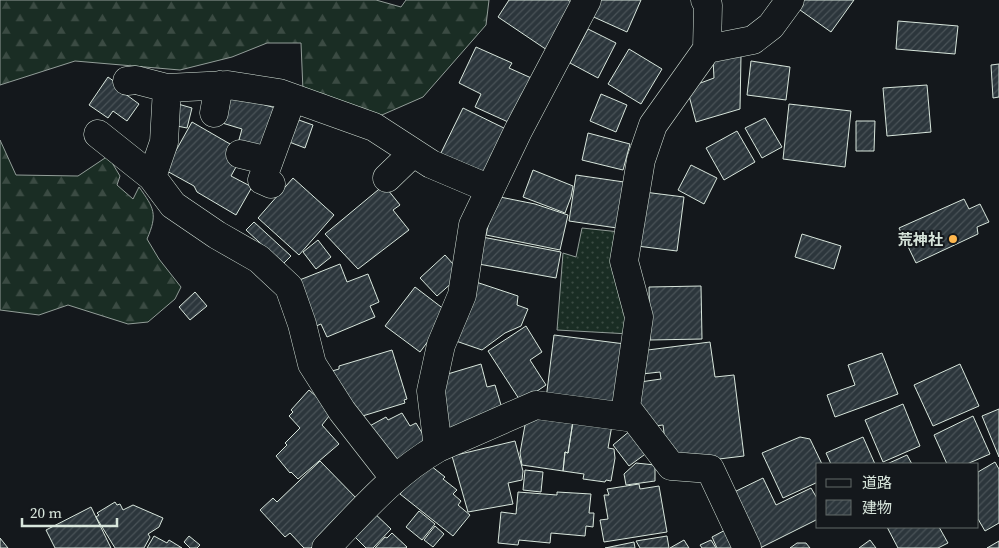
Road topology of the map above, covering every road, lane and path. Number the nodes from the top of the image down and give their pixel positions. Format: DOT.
graph roads {
  1 [pos="587,0"];
  2 [pos="705,0"];
  3 [pos="790,0"];
  4 [pos="707,49"];
  5 [pos="127,81"];
  6 [pos="219,86"];
  7 [pos="167,88"];
  8 [pos="292,98"];
  9 [pos="214,113"];
  10 [pos="337,128"];
  11 [pos="376,129"];
  12 [pos="98,134"];
  13 [pos="413,153"];
  14 [pos="240,154"];
  15 [pos="152,176"];
  16 [pos="387,178"];
  17 [pos="490,190"];
  18 [pos="634,418"];
  19 [pos="438,448"];
  20 [pos="395,479"];
  21 [pos="326,548"];
  22 [pos="747,548"];
  1 -- 17 [label="street"];
  2 -- 4 [label="street"];
  3 -- 4 [label="street"];
  4 -- 18 [label="street"];
  5 -- 7 [label="street"];
  6 -- 7 [label="street"];
  6 -- 8 [label="street"];
  6 -- 9 [label="street"];
  7 -- 15 [label="street"];
  8 -- 11 [label="street"];
  8 -- 14 [label="street"];
  10 -- 11 [label="street"];
  11 -- 13 [label="street"];
  12 -- 15 [label="street"];
  13 -- 16 [label="street"];
  13 -- 17 [label="street"];
  15 -- 20 [label="street"];
  17 -- 19 [label="street"];
  18 -- 19 [label="street"];
  18 -- 22 [label="street"];
  19 -- 20 [label="street"];
  20 -- 21 [label="street"];
}
